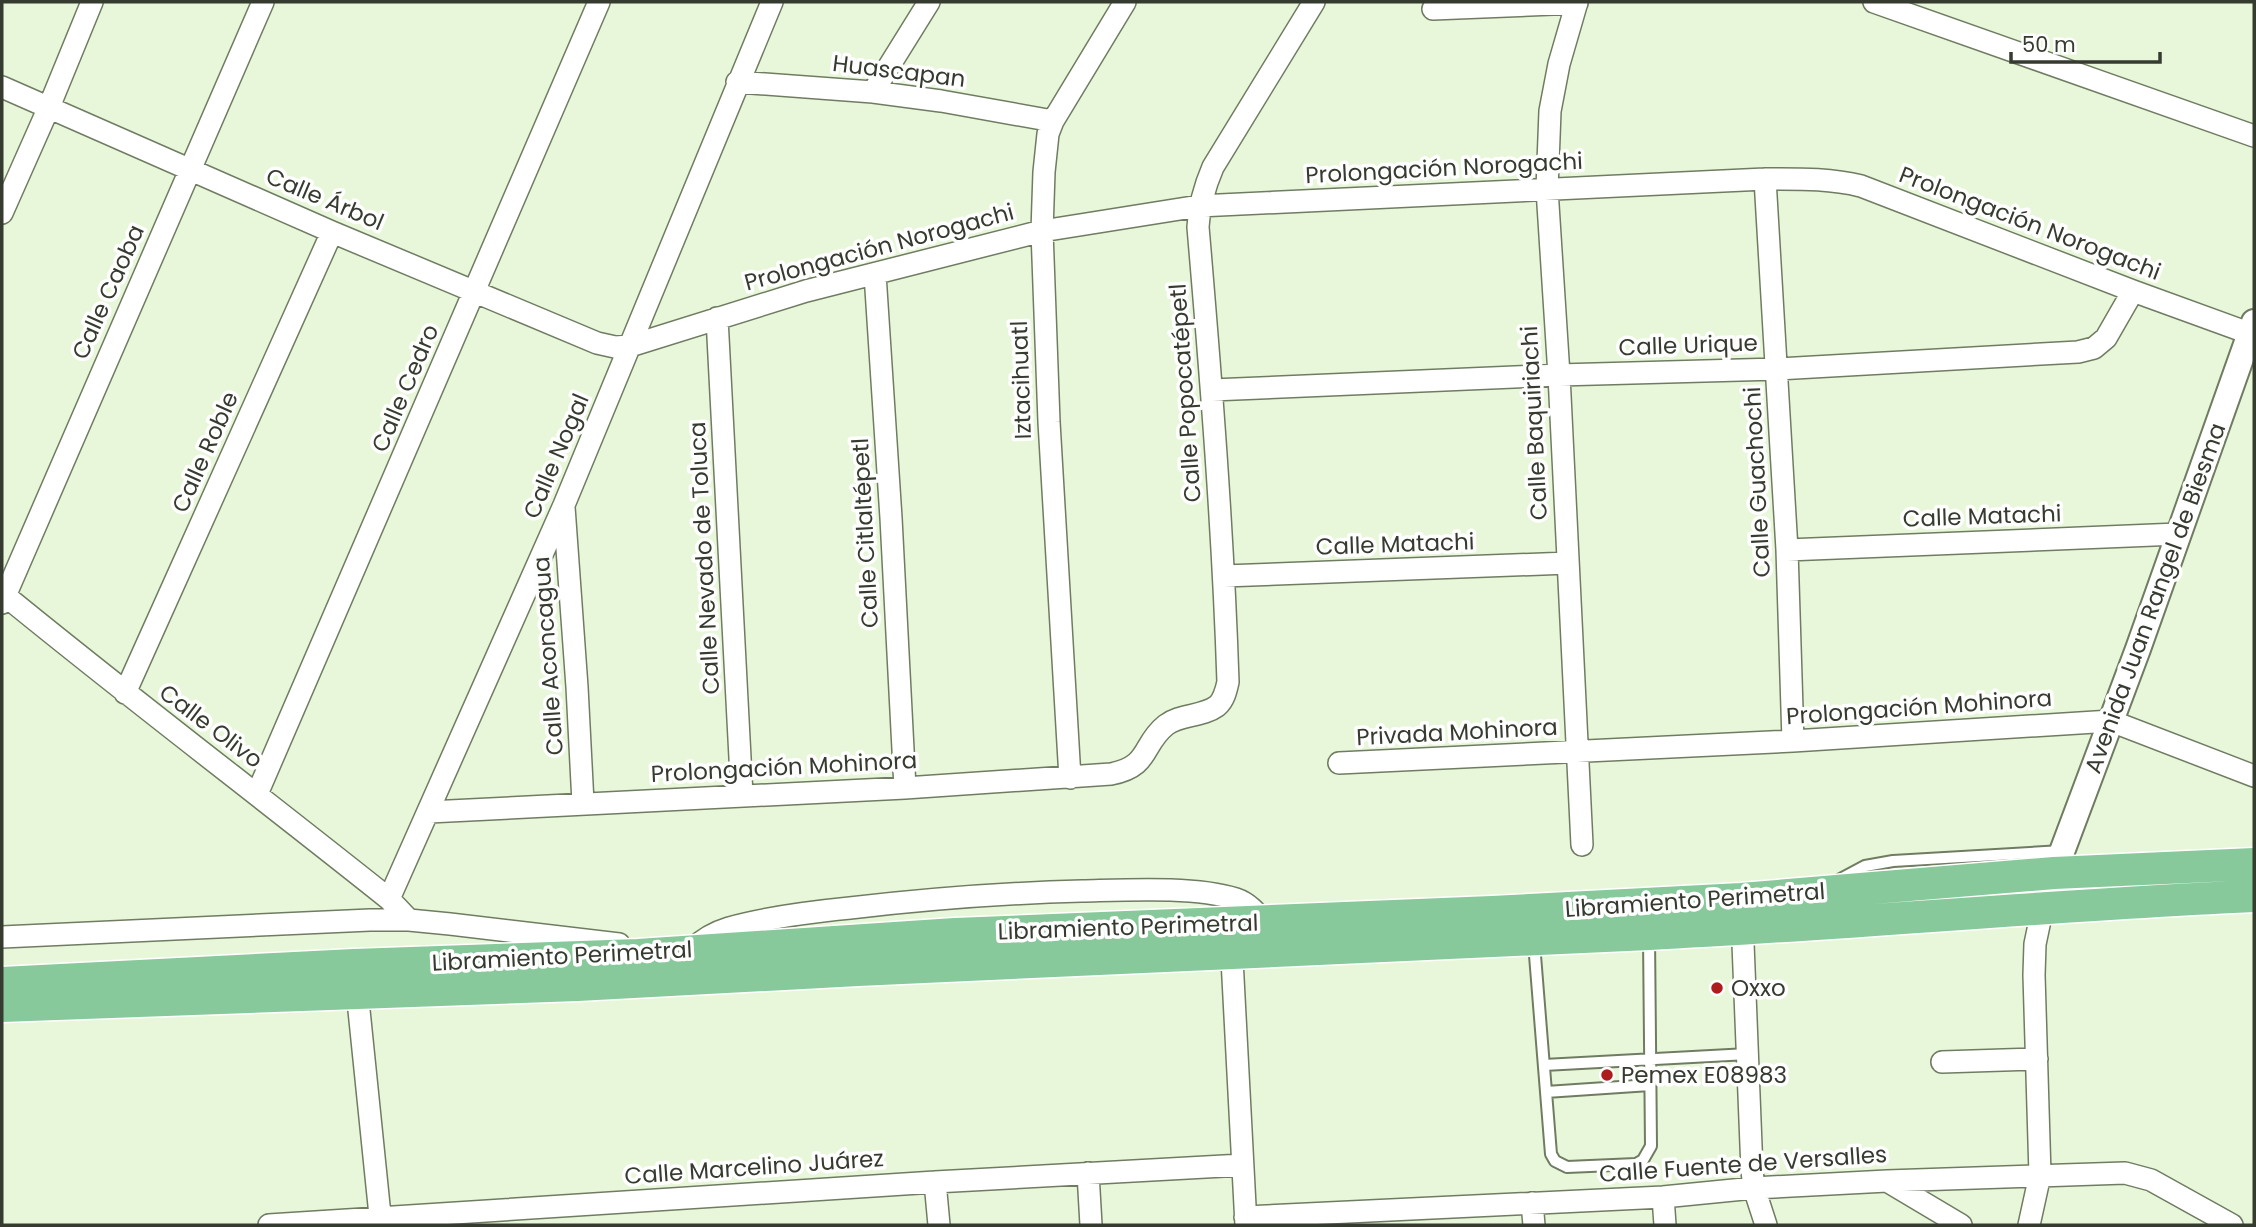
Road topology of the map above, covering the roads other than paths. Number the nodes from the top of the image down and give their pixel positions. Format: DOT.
graph roads {
  1 [pos="92,2"];
  2 [pos="263,2"];
  3 [pos="599,2"];
  4 [pos="772,2"];
  5 [pos="929,2"];
  6 [pos="1125,2"];
  7 [pos="1314,2"];
  8 [pos="1577,2"];
  9 [pos="1874,2"];
  10 [pos="1433,9"];
  11 [pos="737,82"];
  12 [pos="2,87"];
  13 [pos="873,92"];
  14 [pos="49,107"];
  15 [pos="1053,121"];
  16 [pos="2254,136"];
  17 [pos="191,170"];
  18 [pos="1765,179"];
  19 [pos="1547,189"];
  20 [pos="1199,206"];
  21 [pos="2,213"];
  22 [pos="1042,231"];
  23 [pos="332,232"];
  24 [pos="875,274"];
  25 [pos="2133,291"];
  26 [pos="475,292"];
  27 [pos="717,318"];
  28 [pos="2253,330"];
  29 [pos="630,346"];
  30 [pos="1777,369"];
  31 [pos="1559,375"];
  32 [pos="1212,390"];
  33 [pos="564,505"];
  34 [pos="2178,534"];
  35 [pos="1787,550"];
  36 [pos="1568,563"];
  37 [pos="1224,576"];
  38 [pos="3,597"];
  39 [pos="125,693"];
  40 [pos="2111,721"];
  41 [pos="1793,741"];
  42 [pos="1577,752"];
  43 [pos="1139,763"];
  44 [pos="1339,763"];
  45 [pos="2254,776"];
  46 [pos="1070,778"];
  47 [pos="905,788"];
  48 [pos="257,794"];
  49 [pos="742,796"];
  50 [pos="583,803"];
  51 [pos="429,812"];
  52 [pos="1582,845"];
  53 [pos="2058,862"];
  54 [pos="2254,864"];
  55 [pos="2254,896"];
  56 [pos="389,899"];
  57 [pos="2043,906"];
  58 [pos="1741,914"];
  59 [pos="409,920"];
  60 [pos="1264,922"];
  61 [pos="1649,934"];
  62 [pos="2,937"];
  63 [pos="1231,938"];
  64 [pos="1533,940"];
  65 [pos="691,951"];
  66 [pos="638,955"];
  67 [pos="356,979"];
  68 [pos="2,983"];
  69 [pos="2,1006"];
  70 [pos="1748,1054"];
  71 [pos="1650,1059"];
  72 [pos="2037,1059"];
  73 [pos="1942,1062"];
  74 [pos="1544,1065"];
  75 [pos="1650,1085"];
  76 [pos="1546,1092"];
  77 [pos="1242,1165"];
  78 [pos="1088,1173"];
  79 [pos="2040,1175"];
  80 [pos="1886,1181"];
  81 [pos="935,1182"];
  82 [pos="1754,1188"];
  83 [pos="1663,1197"];
  84 [pos="1532,1203"];
  85 [pos="1399,1218"];
  86 [pos="1245,1221"];
  87 [pos="381,1222"];
  88 [pos="269,1225"];
  89 [pos="939,1225"];
  90 [pos="1091,1225"];
  91 [pos="1534,1225"];
  92 [pos="1665,1225"];
  93 [pos="1766,1225"];
  94 [pos="1961,1225"];
  95 [pos="2029,1225"];
  96 [pos="2232,1225"];
  1 -- 14 [label="street"];
  2 -- 17 [label="street, Calle Caoba"];
  3 -- 26 [label="street, Calle Cedro"];
  4 -- 11 [label="street, Calle Nogal"];
  5 -- 13 [label="street"];
  6 -- 15 [label="street, Iztacihuatl"];
  7 -- 20 [label="street, Calle Popocatépetl"];
  8 -- 10 [label="street"];
  8 -- 19 [label="street, Calle Baquiriachi"];
  9 -- 16 [label="street"];
  11 -- 13 [label="street, Huascapan"];
  11 -- 29 [label="street, Calle Nogal"];
  12 -- 14 [label="street, Calle Árbol"];
  13 -- 15 [label="street, Huascapan"];
  14 -- 17 [label="street, Calle Árbol"];
  14 -- 21 [label="street"];
  15 -- 22 [label="street, Iztacihuatl"];
  17 -- 23 [label="street, Calle Árbol"];
  17 -- 38 [label="street, Calle Caoba"];
  18 -- 19 [label="street, Prolongación Norogachi"];
  18 -- 25 [label="street, Prolongación Norogachi"];
  18 -- 30 [label="street, Calle Guachochi"];
  19 -- 20 [label="street, Prolongación Norogachi"];
  19 -- 31 [label="street, Calle Baquiriachi"];
  20 -- 22 [label="street, Prolongación Norogachi"];
  20 -- 32 [label="street, Calle Popocatépetl"];
  22 -- 24 [label="street, Prolongación Norogachi"];
  22 -- 46 [label="street, Iztacihuatl"];
  23 -- 26 [label="street, Calle Árbol"];
  23 -- 39 [label="street, Calle Roble"];
  24 -- 27 [label="street, Prolongación Norogachi"];
  24 -- 47 [label="street, Calle Citlaltépetl"];
  25 -- 28 [label="street, Prolongación Norogachi"];
  25 -- 30 [label="street, Calle Urique"];
  26 -- 29 [label="street, Calle Árbol"];
  26 -- 48 [label="street, Calle Cedro"];
  27 -- 29 [label="street, Prolongación Norogachi"];
  27 -- 49 [label="street, Calle Nevado de Toluca"];
  28 -- 34 [label="street, Avenida Juan Rangel de Biesma"];
  29 -- 33 [label="street, Calle Nogal"];
  30 -- 31 [label="street, Calle Urique"];
  30 -- 35 [label="street, Calle Guachochi"];
  31 -- 32 [label="street, Calle Urique"];
  31 -- 36 [label="street, Calle Baquiriachi"];
  32 -- 37 [label="street, Calle Popocatépetl"];
  33 -- 50 [label="street, Calle Aconcagua"];
  33 -- 51 [label="street, Calle Nogal"];
  34 -- 35 [label="street, Calle Matachi"];
  34 -- 40 [label="street, Avenida Juan Rangel de Biesma"];
  35 -- 41 [label="street, Calle Guachochi"];
  36 -- 37 [label="street, Calle Matachi"];
  36 -- 42 [label="street, Calle Baquiriachi"];
  37 -- 43 [label="street, Calle Popocatépetl"];
  38 -- 39 [label="street, Calle Olivo"];
  39 -- 48 [label="street, Calle Olivo"];
  40 -- 41 [label="street, Prolongación Mohinora"];
  40 -- 45 [label="street, Prolongación Mohinora"];
  40 -- 53 [label="street, Avenida Juan Rangel de Biesma"];
  41 -- 42 [label="street, Prolongación Mohinora"];
  42 -- 44 [label="street, Privada Mohinora"];
  42 -- 52 [label="street, Calle Baquiriachi"];
  43 -- 46 [label="street, Prolongación Mohinora"];
  46 -- 47 [label="street, Prolongación Mohinora"];
  47 -- 49 [label="street, Prolongación Mohinora"];
  48 -- 56 [label="street, Calle Olivo"];
  49 -- 50 [label="street, Prolongación Mohinora"];
  50 -- 51 [label="street, Prolongación Mohinora"];
  51 -- 56 [label="street, Calle Nogal"];
  53 -- 54 [label="main road, Libramiento Perimetral"];
  53 -- 57 [label="street, Avenida Juan Rangel de Biesma"];
  53 -- 58 [label="main road, Libramiento Perimetral"];
  55 -- 57 [label="main road, Libramiento Perimetral"];
  56 -- 59 [label="street"];
  57 -- 58 [label="main road, Libramiento Perimetral"];
  57 -- 72 [label="street"];
  58 -- 60 [label="main road, Libramiento Perimetral"];
  58 -- 61 [label="main road, Libramiento Perimetral"];
  58 -- 70 [label="street"];
  59 -- 62 [label="street"];
  59 -- 66 [label="street"];
  60 -- 63 [label="main road, Libramiento Perimetral"];
  60 -- 65 [label="street"];
  61 -- 64 [label="main road, Libramiento Perimetral"];
  61 -- 71 [label="lane"];
  63 -- 64 [label="main road, Libramiento Perimetral"];
  63 -- 65 [label="main road, Libramiento Perimetral"];
  63 -- 67 [label="main road, Libramiento Perimetral"];
  63 -- 77 [label="street"];
  64 -- 74 [label="lane"];
  65 -- 66 [label="main road, Libramiento Perimetral"];
  66 -- 67 [label="main road, Libramiento Perimetral"];
  67 -- 68 [label="main road, Libramiento Perimetral"];
  67 -- 69 [label="main road, Libramiento Perimetral"];
  67 -- 87 [label="street"];
  70 -- 71 [label="lane"];
  70 -- 82 [label="street"];
  71 -- 74 [label="lane"];
  71 -- 75 [label="lane"];
  72 -- 73 [label="street"];
  72 -- 79 [label="street"];
  74 -- 76 [label="lane"];
  75 -- 76 [label="lane"];
  75 -- 76 [label="lane"];
  77 -- 78 [label="street, Calle Marcelino Juárez"];
  77 -- 86 [label="street"];
  78 -- 81 [label="street, Calle Marcelino Juárez"];
  78 -- 90 [label="street"];
  79 -- 80 [label="street, Calle Fuente de Versalles"];
  79 -- 95 [label="street"];
  79 -- 96 [label="street, Calle Fuente de Versalles"];
  80 -- 82 [label="street, Calle Fuente de Versalles"];
  80 -- 94 [label="street"];
  81 -- 87 [label="street, Calle Marcelino Juárez"];
  81 -- 89 [label="street"];
  82 -- 83 [label="street, Calle Fuente de Versalles"];
  82 -- 93 [label="street"];
  83 -- 84 [label="street, Calle Fuente de Versalles"];
  83 -- 92 [label="street"];
  84 -- 85 [label="street, Calle Fuente de Versalles"];
  84 -- 91 [label="street"];
  85 -- 86 [label="street, Calle Fuente de Versalles"];
  87 -- 88 [label="street, Calle Marcelino Juárez"];
}
